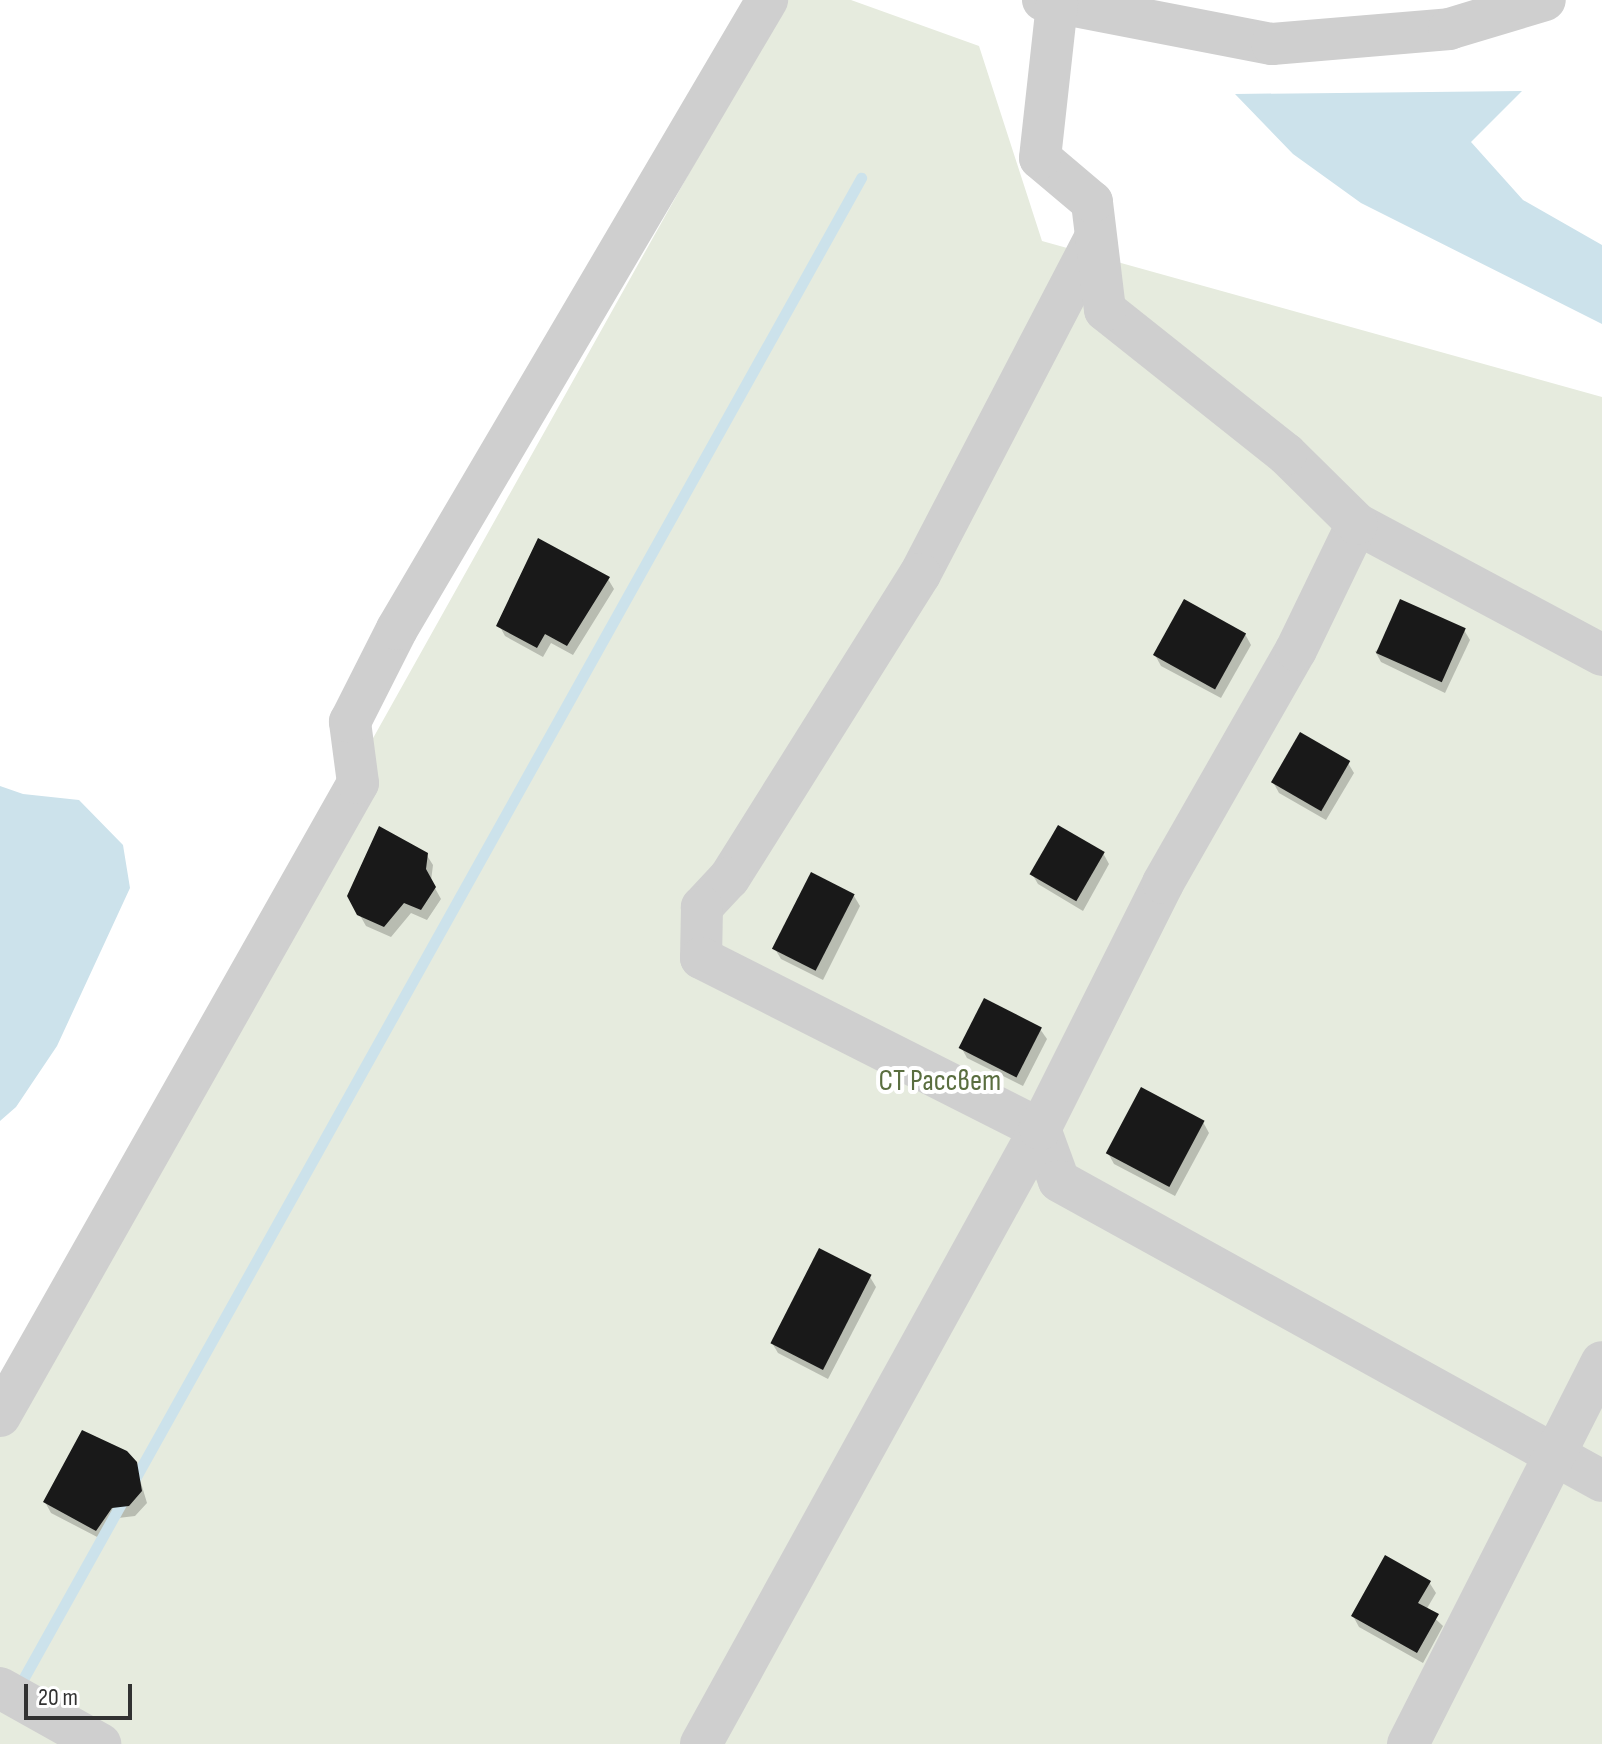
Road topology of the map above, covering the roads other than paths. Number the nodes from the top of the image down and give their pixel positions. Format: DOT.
graph roads {
  1 [pos="767,0"];
  2 [pos="1545,0"];
  3 [pos="1050,2"];
  4 [pos="1094,240"];
  5 [pos="1357,524"];
  6 [pos="1602,655"];
  7 [pos="1040,1129"];
  8 [pos="1602,1362"];
  9 [pos="0,1416"];
  10 [pos="1554,1455"];
  11 [pos="1602,1481"];
  12 [pos="0,1688"];
  13 [pos="100,1744"];
  14 [pos="701,1744"];
  15 [pos="1408,1744"];
  1 -- 9 [label="street"];
  2 -- 3 [label="street"];
  3 -- 4 [label="street"];
  4 -- 5 [label="street"];
  4 -- 7 [label="street"];
  5 -- 6 [label="street"];
  5 -- 7 [label="street"];
  7 -- 10 [label="street"];
  7 -- 14 [label="street"];
  8 -- 10 [label="street"];
  10 -- 11 [label="street"];
  10 -- 15 [label="street"];
  12 -- 13 [label="street"];
}
